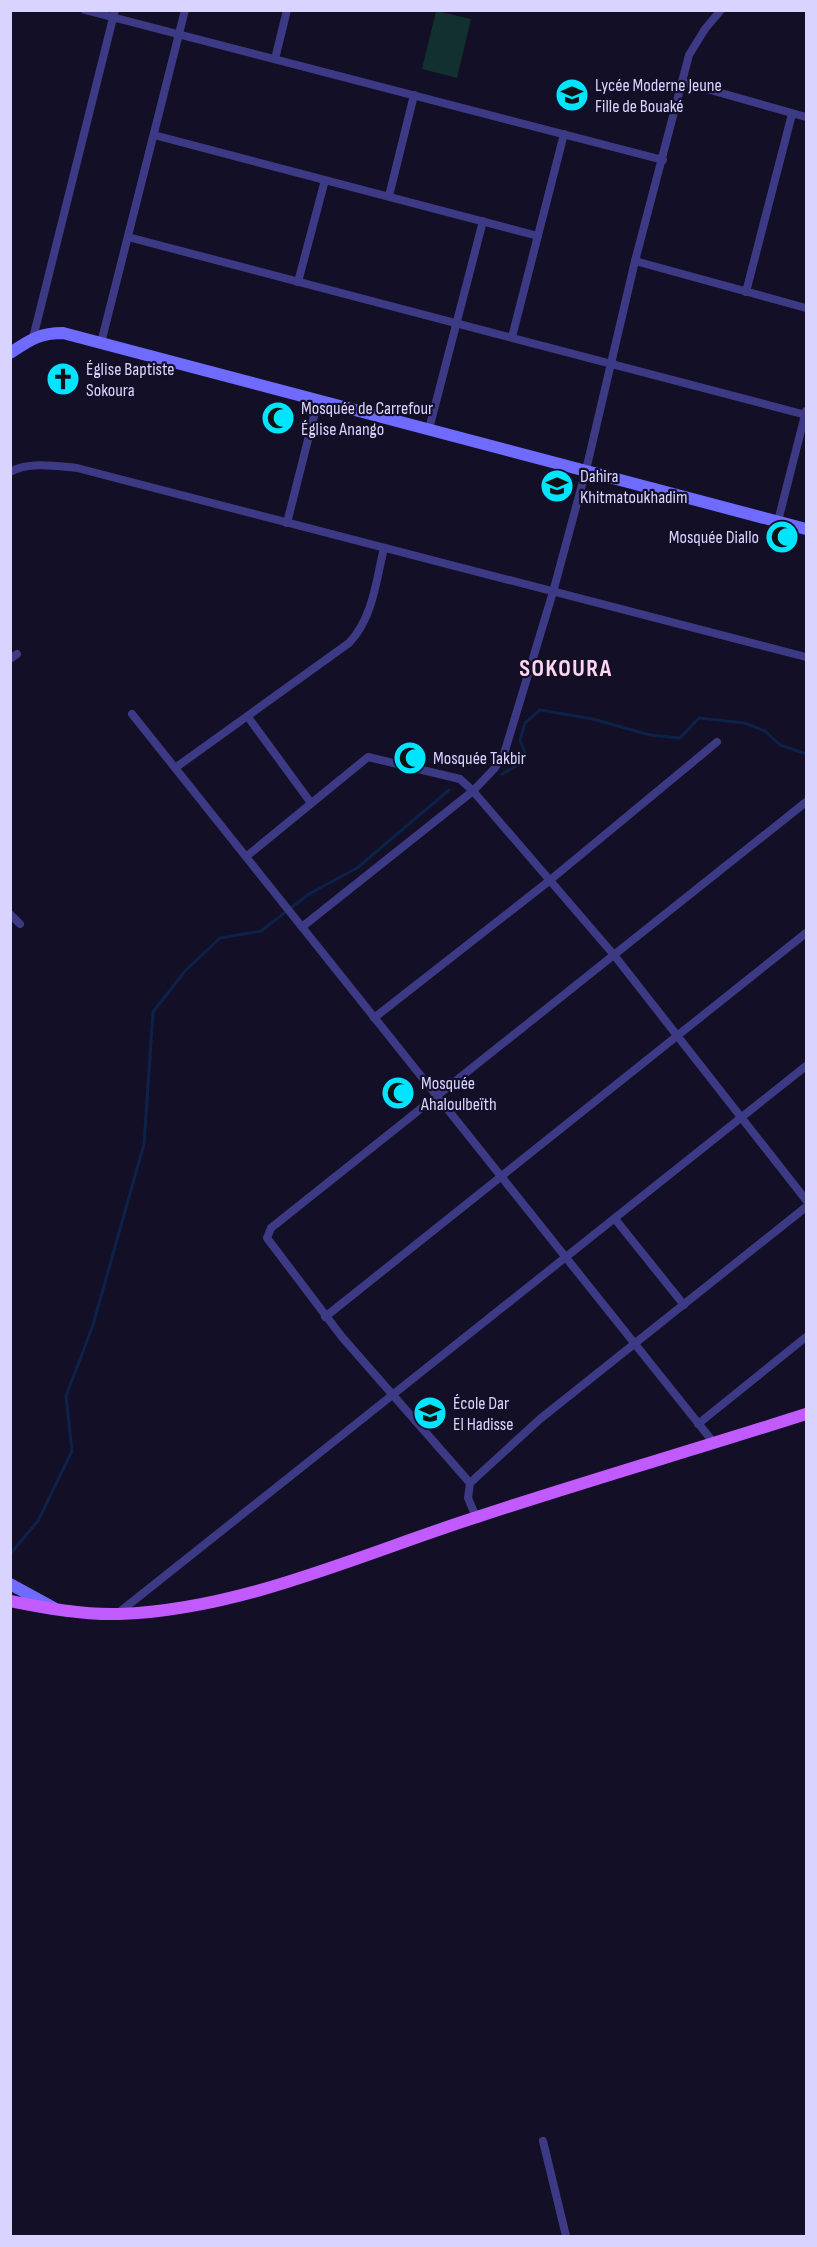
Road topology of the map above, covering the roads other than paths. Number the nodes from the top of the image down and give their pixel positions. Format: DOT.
graph roads {
  1 [pos="85,10"];
  2 [pos="185,10"];
  3 [pos="287,10"];
  4 [pos="721,10"];
  5 [pos="114,14"];
  6 [pos="179,34"];
  7 [pos="275,59"];
  8 [pos="682,82"];
  9 [pos="414,95"];
  10 [pos="792,114"];
  11 [pos="807,117"];
  12 [pos="564,134"];
  13 [pos="154,135"];
  14 [pos="663,159"];
  15 [pos="325,180"];
  16 [pos="389,196"];
  17 [pos="483,221"];
  18 [pos="538,236"];
  19 [pos="128,237"];
  20 [pos="635,261"];
  21 [pos="298,282"];
  22 [pos="746,292"];
  23 [pos="807,308"];
  24 [pos="457,323"];
  25 [pos="33,338"];
  26 [pos="512,338"];
  27 [pos="101,343"];
  28 [pos="10,353"];
  29 [pos="611,363"];
  30 [pos="318,400"];
  31 [pos="806,413"];
  32 [pos="429,429"];
  33 [pos="586,470"];
  34 [pos="10,472"];
  35 [pos="778,521"];
  36 [pos="287,523"];
  37 [pos="807,528"];
  38 [pos="384,548"];
  39 [pos="553,592"];
  40 [pos="807,657"];
  41 [pos="132,714"];
  42 [pos="248,717"];
  43 [pos="717,742"];
  44 [pos="175,768"];
  45 [pos="473,791"];
  46 [pos="807,802"];
  47 [pos="311,803"];
  48 [pos="247,856"];
  49 [pos="549,881"];
  50 [pos="10,914"];
  51 [pos="20,924"];
  52 [pos="302,927"];
  53 [pos="807,933"];
  54 [pos="615,955"];
  55 [pos="374,1018"];
  56 [pos="679,1035"];
  57 [pos="807,1066"];
  58 [pos="437,1096"];
  59 [pos="742,1117"];
  60 [pos="500,1176"];
  61 [pos="807,1200"];
  62 [pos="807,1207"];
  63 [pos="615,1219"];
  64 [pos="566,1258"];
  65 [pos="684,1305"];
  66 [pos="325,1317"];
  67 [pos="807,1337"];
  68 [pos="635,1344"];
  69 [pos="392,1396"];
  70 [pos="807,1414"];
  71 [pos="698,1424"];
  72 [pos="714,1443"];
  73 [pos="470,1483"];
  74 [pos="476,1517"];
  75 [pos="10,1584"];
  76 [pos="10,1600"];
  77 [pos="56,1609"];
  78 [pos="117,1614"];
  79 [pos="543,2141"];
  80 [pos="566,2236"];
  1 -- 5 [label="street"];
  2 -- 6 [label="street"];
  3 -- 7 [label="street"];
  4 -- 8 [label="street"];
  5 -- 6 [label="street"];
  5 -- 25 [label="street"];
  6 -- 7 [label="street"];
  6 -- 13 [label="street"];
  7 -- 9 [label="street"];
  8 -- 10 [label="street"];
  8 -- 14 [label="street"];
  9 -- 12 [label="street"];
  9 -- 16 [label="street"];
  10 -- 11 [label="street"];
  10 -- 22 [label="street"];
  12 -- 14 [label="street"];
  12 -- 18 [label="street"];
  13 -- 15 [label="street"];
  13 -- 19 [label="street"];
  14 -- 20 [label="street"];
  15 -- 16 [label="street"];
  15 -- 21 [label="street"];
  16 -- 17 [label="street"];
  17 -- 18 [label="street"];
  17 -- 24 [label="street"];
  18 -- 26 [label="street"];
  19 -- 21 [label="street"];
  19 -- 27 [label="street"];
  20 -- 22 [label="street"];
  20 -- 29 [label="street"];
  21 -- 24 [label="street"];
  22 -- 23 [label="street"];
  24 -- 26 [label="street"];
  24 -- 32 [label="street"];
  25 -- 27 [label="street"];
  25 -- 28 [label="street"];
  26 -- 29 [label="street"];
  27 -- 30 [label="street"];
  29 -- 31 [label="street"];
  29 -- 33 [label="street"];
  30 -- 32 [label="street"];
  30 -- 36 [label="street"];
  31 -- 35 [label="street"];
  32 -- 33 [label="street"];
  33 -- 35 [label="street"];
  33 -- 39 [label="street"];
  34 -- 36 [label="street"];
  35 -- 37 [label="street"];
  36 -- 38 [label="street"];
  38 -- 39 [label="street"];
  38 -- 42 [label="street"];
  39 -- 40 [label="street"];
  39 -- 45 [label="street"];
  41 -- 44 [label="street"];
  42 -- 44 [label="street"];
  42 -- 47 [label="street"];
  43 -- 49 [label="street"];
  44 -- 48 [label="street"];
  45 -- 47 [label="street"];
  45 -- 49 [label="street"];
  45 -- 52 [label="street"];
  46 -- 54 [label="street"];
  47 -- 48 [label="street"];
  48 -- 52 [label="street"];
  49 -- 54 [label="street"];
  49 -- 55 [label="street"];
  50 -- 51 [label="street"];
  52 -- 55 [label="street"];
  53 -- 56 [label="street"];
  54 -- 56 [label="street"];
  54 -- 58 [label="street"];
  55 -- 58 [label="street"];
  56 -- 59 [label="street"];
  56 -- 60 [label="street"];
  57 -- 59 [label="street"];
  58 -- 60 [label="street"];
  58 -- 66 [label="street"];
  59 -- 61 [label="street"];
  59 -- 63 [label="street"];
  60 -- 64 [label="street"];
  60 -- 66 [label="street"];
  62 -- 65 [label="street"];
  63 -- 64 [label="street"];
  63 -- 65 [label="street"];
  64 -- 68 [label="street"];
  64 -- 69 [label="street"];
  65 -- 68 [label="street"];
  66 -- 69 [label="street"];
  67 -- 71 [label="street"];
  68 -- 71 [label="street"];
  68 -- 73 [label="street"];
  69 -- 73 [label="street"];
  69 -- 78 [label="street"];
  70 -- 72 [label="main road"];
  71 -- 72 [label="street"];
  72 -- 74 [label="main road"];
  73 -- 74 [label="street"];
  74 -- 78 [label="main road"];
  75 -- 77 [label="street"];
  76 -- 77 [label="main road"];
  77 -- 78 [label="main road"];
  79 -- 80 [label="street"];
}
